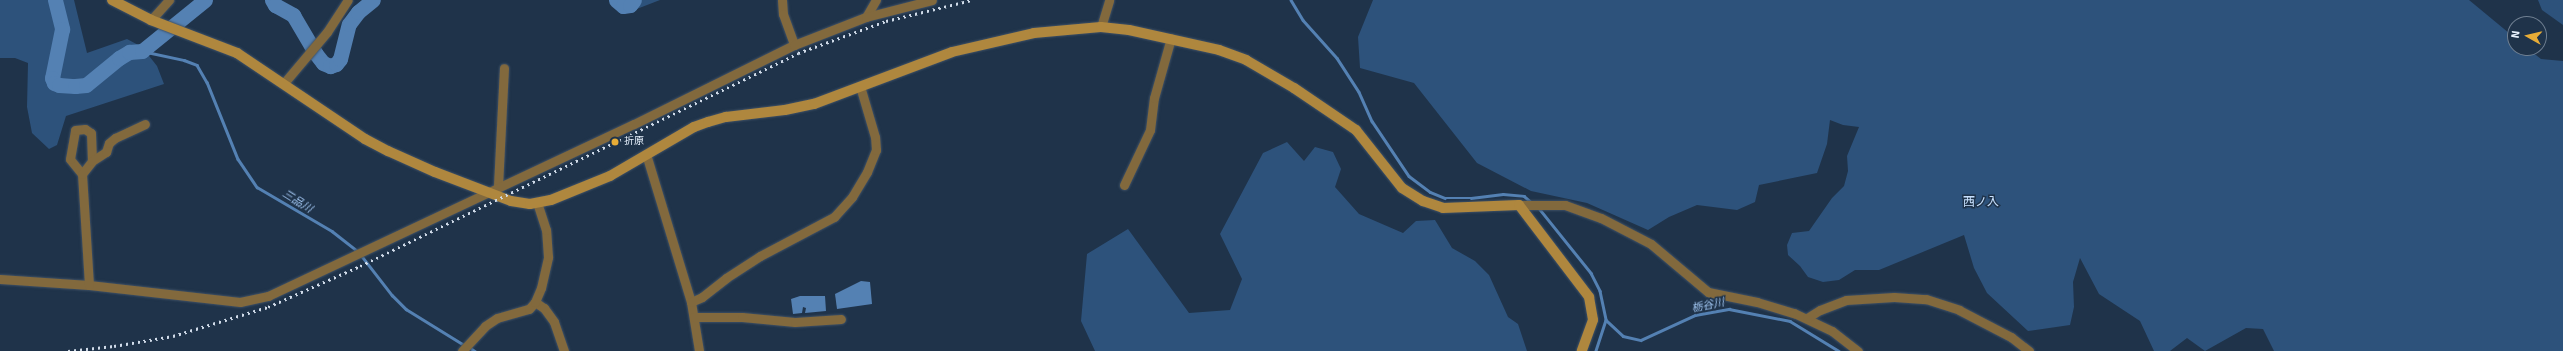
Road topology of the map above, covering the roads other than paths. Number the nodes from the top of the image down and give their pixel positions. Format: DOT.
graph roads {
  1 [pos="112,0"];
  2 [pos="168,0"];
  3 [pos="348,0"];
  4 [pos="782,0"];
  5 [pos="876,0"];
  6 [pos="932,0"];
  7 [pos="1109,0"];
  8 [pos="866,17"];
  9 [pos="151,20"];
  10 [pos="1101,27"];
  11 [pos="1171,38"];
  12 [pos="794,45"];
  13 [pos="504,68"];
  14 [pos="284,83"];
  15 [pos="860,86"];
  16 [pos="144,124"];
  17 [pos="646,154"];
  18 [pos="92,161"];
  19 [pos="82,174"];
  20 [pos="1124,184"];
  21 [pos="498,186"];
  22 [pos="488,192"];
  23 [pos="537,204"];
  24 [pos="1520,205"];
  25 [pos="0,279"];
  26 [pos="89,285"];
  27 [pos="535,302"];
  28 [pos="691,302"];
  29 [pos="694,318"];
  30 [pos="1807,318"];
  31 [pos="841,319"];
  32 [pos="462,351"];
  33 [pos="564,351"];
  34 [pos="699,351"];
  35 [pos="1582,351"];
  36 [pos="1858,351"];
  37 [pos="2030,351"];
  1 -- 9 [label="street"];
  2 -- 9 [label="street"];
  3 -- 14 [label="street"];
  4 -- 12 [label="street"];
  5 -- 8 [label="street"];
  6 -- 8 [label="street"];
  7 -- 10 [label="street"];
  8 -- 12 [label="street"];
  9 -- 14 [label="street"];
  10 -- 11 [label="street"];
  10 -- 15 [label="street"];
  11 -- 20 [label="street"];
  11 -- 24 [label="street"];
  12 -- 21 [label="street"];
  13 -- 21 [label="street"];
  14 -- 22 [label="street"];
  15 -- 17 [label="street"];
  15 -- 28 [label="street"];
  16 -- 18 [label="street"];
  17 -- 23 [label="street"];
  17 -- 28 [label="street"];
  18 -- 19 [label="street"];
  18 -- 19 [label="street"];
  19 -- 26 [label="street"];
  21 -- 22 [label="street"];
  22 -- 23 [label="street"];
  22 -- 26 [label="street"];
  23 -- 27 [label="street"];
  24 -- 30 [label="street"];
  24 -- 35 [label="street"];
  25 -- 26 [label="street"];
  27 -- 32 [label="street"];
  27 -- 33 [label="street"];
  28 -- 29 [label="street"];
  29 -- 31 [label="street"];
  29 -- 34 [label="street"];
  30 -- 36 [label="street"];
  30 -- 37 [label="street"];
}
